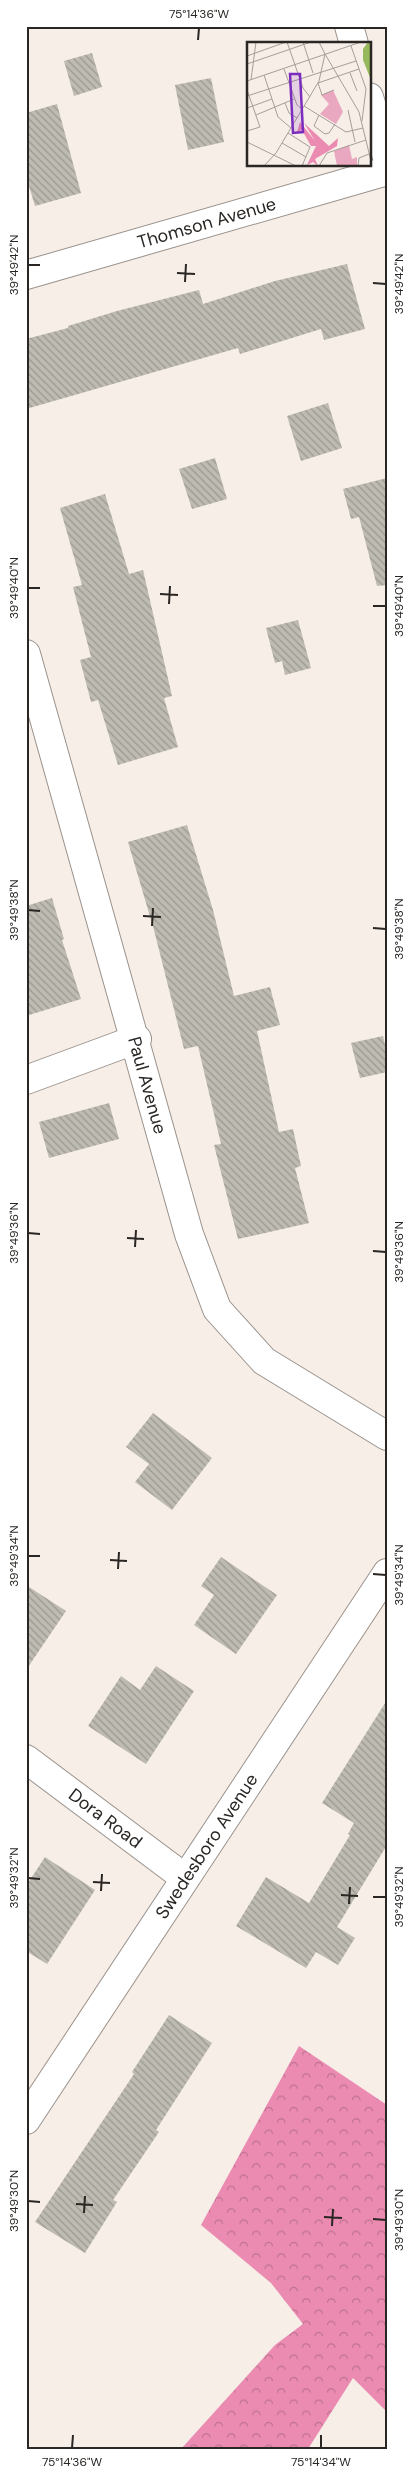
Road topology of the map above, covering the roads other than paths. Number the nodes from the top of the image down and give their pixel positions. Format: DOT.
graph roads {
  1 [pos="349,26"];
  2 [pos="353,42"];
  3 [pos="370,99"];
  4 [pos="387,157"];
  5 [pos="387,171"];
  6 [pos="26,275"];
  7 [pos="26,654"];
  8 [pos="136,1039"];
  9 [pos="26,1080"];
  10 [pos="387,1436"];
  11 [pos="387,1573"];
  12 [pos="26,1759"];
  13 [pos="185,1878"];
  14 [pos="26,2120"];
  1 -- 2 [label="street"];
  3 -- 4 [label="street"];
  5 -- 6 [label="street, Thomson Avenue"];
  7 -- 8 [label="street, Paul Avenue"];
  8 -- 9 [label="street"];
  8 -- 10 [label="street, Paul Avenue"];
  11 -- 13 [label="street, Swedesboro Avenue"];
  12 -- 13 [label="street, Dora Road"];
  13 -- 14 [label="street, Swedesboro Avenue"];
}
